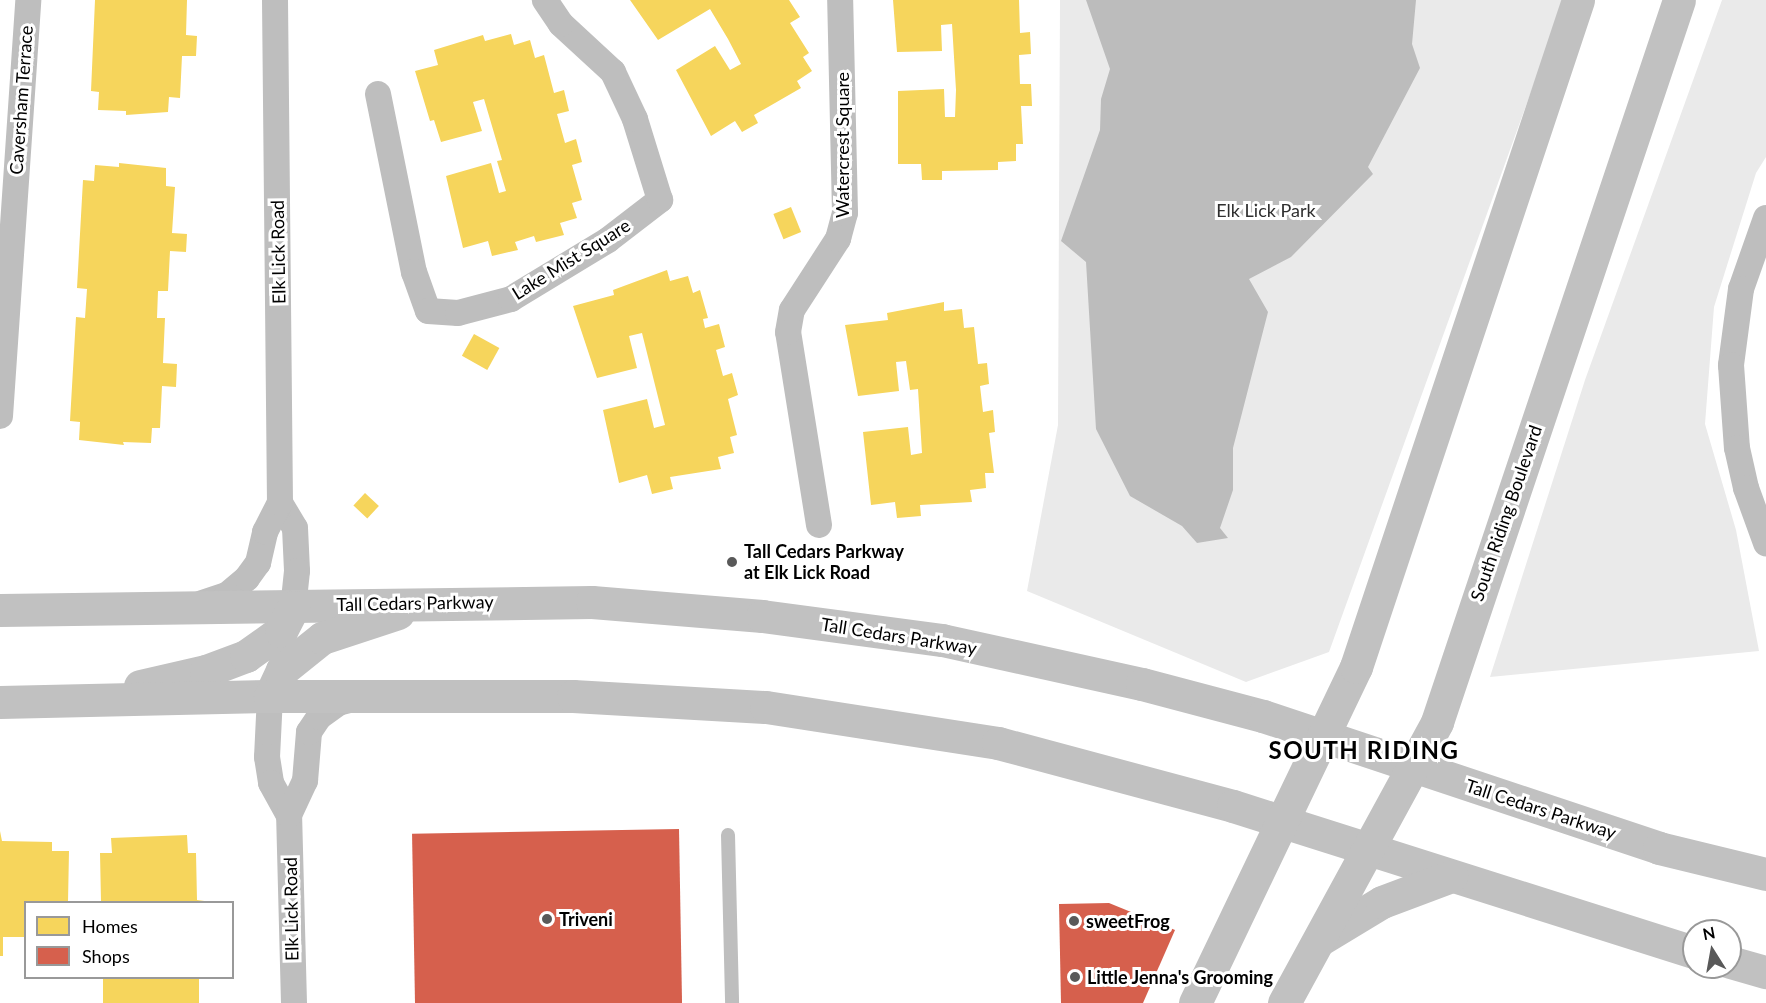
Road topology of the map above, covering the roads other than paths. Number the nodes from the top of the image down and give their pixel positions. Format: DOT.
graph roads {
  1 [pos="28,0"];
  2 [pos="274,0"];
  3 [pos="545,0"];
  4 [pos="840,0"];
  5 [pos="1578,0"];
  6 [pos="1679,0"];
  7 [pos="378,94"];
  8 [pos="1766,218"];
  9 [pos="0,416"];
  10 [pos="280,503"];
  11 [pos="819,525"];
  12 [pos="1766,543"];
  13 [pos="423,602"];
  14 [pos="293,607"];
  15 [pos="179,608"];
  16 [pos="0,610"];
  17 [pos="270,696"];
  18 [pos="362,696"];
  19 [pos="105,700"];
  20 [pos="0,702"];
  21 [pos="1325,737"];
  22 [pos="1414,767"];
  23 [pos="289,815"];
  24 [pos="1282,822"];
  25 [pos="728,835"];
  26 [pos="1369,849"];
  27 [pos="1766,874"];
  28 [pos="1451,876"];
  29 [pos="1319,940"];
  30 [pos="1682,948"];
  31 [pos="1742,965"];
  32 [pos="1766,972"];
  33 [pos="294,1003"];
  34 [pos="732,1003"];
  35 [pos="1195,1003"];
  36 [pos="1284,1003"];
  1 -- 9 [label="street, Caversham Terrace"];
  2 -- 10 [label="street, Elk Lick Road"];
  3 -- 7 [label="street, Lake Mist Square"];
  4 -- 11 [label="street, Watercrest Square"];
  5 -- 21 [label="main road"];
  6 -- 22 [label="main road, South Riding Boulevard"];
  8 -- 12 [label="street"];
  10 -- 14 [label="street, Elk Lick Road"];
  10 -- 15 [label="street, Elk Lick Road"];
  13 -- 14 [label="main road, Tall Cedars Parkway"];
  13 -- 17 [label="main road"];
  13 -- 21 [label="main road, Tall Cedars Parkway"];
  14 -- 15 [label="main road, Tall Cedars Parkway"];
  14 -- 19 [label="main road"];
  15 -- 16 [label="main road, Tall Cedars Parkway"];
  17 -- 18 [label="main road"];
  17 -- 19 [label="main road"];
  17 -- 23 [label="street, Elk Lick Road"];
  18 -- 23 [label="street, Elk Lick Road"];
  18 -- 24 [label="main road"];
  19 -- 20 [label="main road"];
  21 -- 22 [label="main road, Tall Cedars Parkway"];
  21 -- 24 [label="main road"];
  22 -- 26 [label="main road, South Riding Boulevard"];
  22 -- 27 [label="main road, Tall Cedars Parkway"];
  23 -- 33 [label="street, Elk Lick Road"];
  24 -- 26 [label="main road"];
  24 -- 35 [label="main road"];
  25 -- 34 [label="lane"];
  26 -- 28 [label="main road"];
  26 -- 29 [label="main road, South Riding Boulevard"];
  28 -- 29 [label="main road"];
  28 -- 30 [label="main road"];
  29 -- 36 [label="main road, South Riding Boulevard"];
  31 -- 32 [label="main road"];
}
